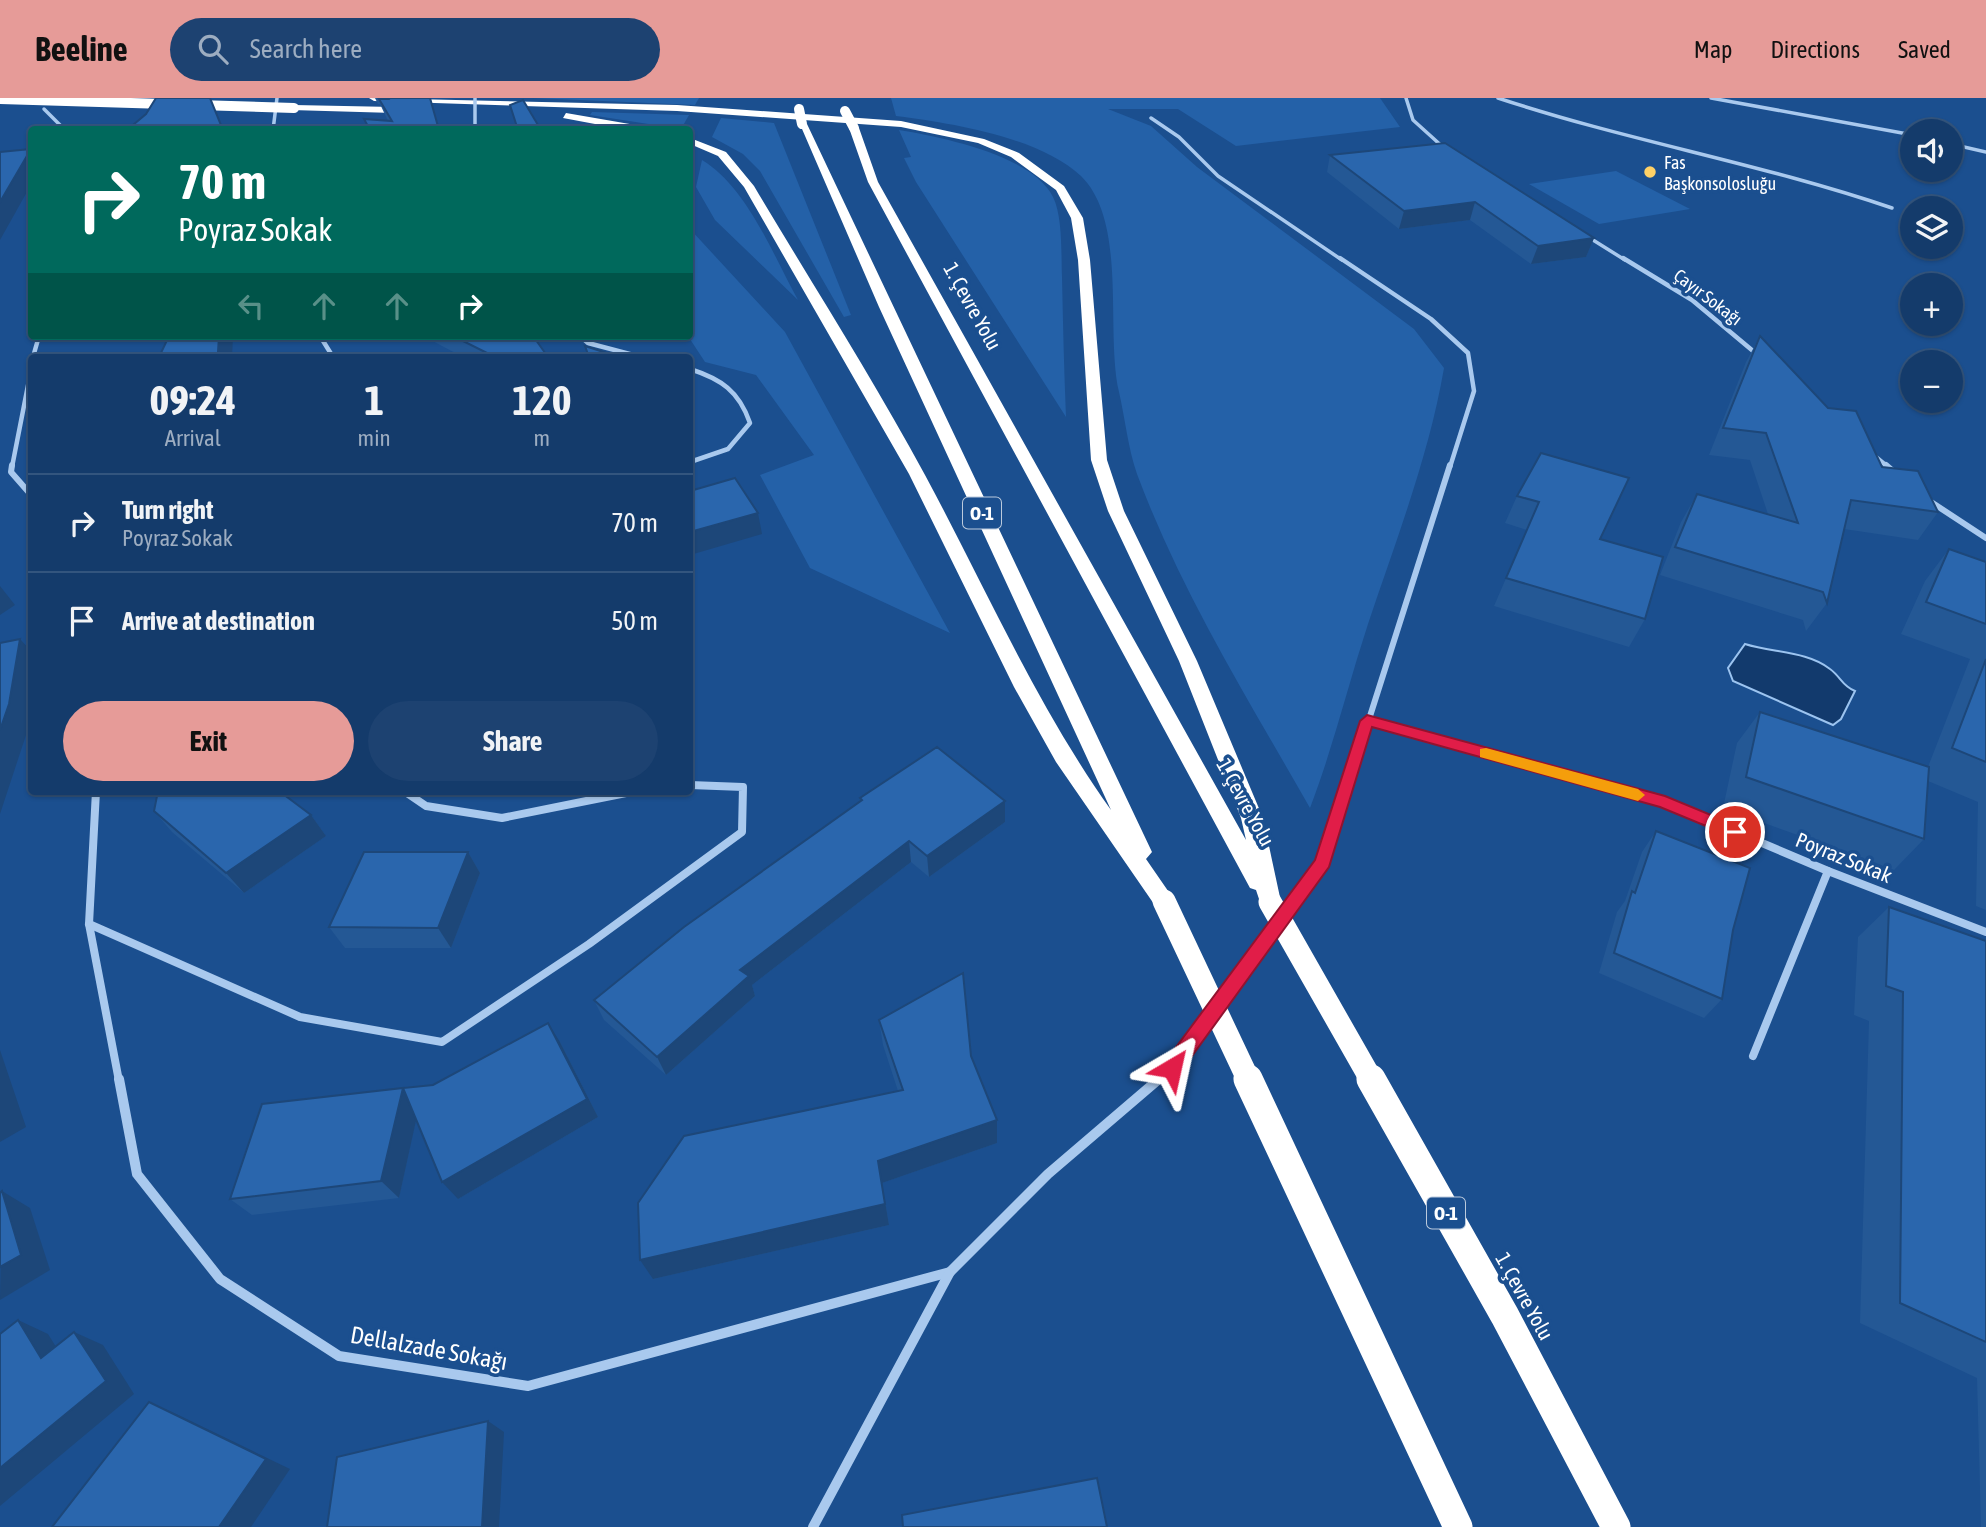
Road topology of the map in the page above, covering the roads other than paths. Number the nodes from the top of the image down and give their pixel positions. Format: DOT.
graph roads {
  1 [pos="277,98"];
  2 [pos="374,98"];
  3 [pos="475,98"];
  4 [pos="842,98"];
  5 [pos="1406,98"];
  6 [pos="1498,98"];
  7 [pos="1712,98"];
  8 [pos="0,99"];
  9 [pos="44,109"];
  10 [pos="799,110"];
  11 [pos="1151,118"];
  12 [pos="61,126"];
  13 [pos="274,126"];
  14 [pos="475,126"];
  15 [pos="621,126"];
  16 [pos="1900,133"];
  17 [pos="693,142"];
  18 [pos="1963,147"];
  19 [pos="1448,151"];
  20 [pos="1986,152"];
  21 [pos="1892,208"];
  22 [pos="1582,233"];
  23 [pos="585,340"];
  24 [pos="630,354"];
  25 [pos="1768,363"];
  26 [pos="693,370"];
  27 [pos="28,385"];
  28 [pos="1862,445"];
  29 [pos="693,461"];
  30 [pos="1902,478"];
  31 [pos="28,491"];
  32 [pos="1920,493"];
  33 [pos="1986,538"];
  34 [pos="1367,721"];
  35 [pos="693,785"];
  36 [pos="96,795"];
  37 [pos="410,795"];
  38 [pos="616,795"];
  39 [pos="1828,871"];
  40 [pos="1164,901"];
  41 [pos="1270,902"];
  42 [pos="89,924"];
  43 [pos="1986,932"];
  44 [pos="1753,1056"];
  45 [pos="950,1272"];
  46 [pos="813,1527"];
  47 [pos="1458,1527"];
  48 [pos="1616,1527"];
  1 -- 13 [label="street"];
  2 -- 41 [label="highway"];
  3 -- 14 [label="street, bridge"];
  4 -- 41 [label="highway, 1. Çevre Yolu / O-1, bridge"];
  5 -- 19 [label="street"];
  6 -- 21 [label="street"];
  7 -- 16 [label="street"];
  8 -- 15 [label="highway, bridge"];
  9 -- 12 [label="street"];
  10 -- 40 [label="highway, O-1"];
  11 -- 34 [label="street"];
  17 -- 40 [label="highway"];
  18 -- 20 [label="street"];
  22 -- 25 [label="street, Çayır Sokağı"];
  23 -- 24 [label="street"];
  26 -- 29 [label="street"];
  27 -- 31 [label="street"];
  28 -- 30 [label="street"];
  32 -- 33 [label="street"];
  34 -- 39 [label="street, Poyraz Sokak"];
  34 -- 45 [label="street"];
  35 -- 42 [label="street"];
  36 -- 42 [label="street, Dellalzade Sokağı"];
  37 -- 38 [label="street"];
  39 -- 43 [label="street, Poyraz Sokak"];
  39 -- 44 [label="street"];
  40 -- 47 [label="highway, O-1, bridge"];
  41 -- 48 [label="highway, 1. Çevre Yolu / O-1, bridge"];
  42 -- 45 [label="street, Dellalzade Sokağı"];
  45 -- 46 [label="street"];
}
